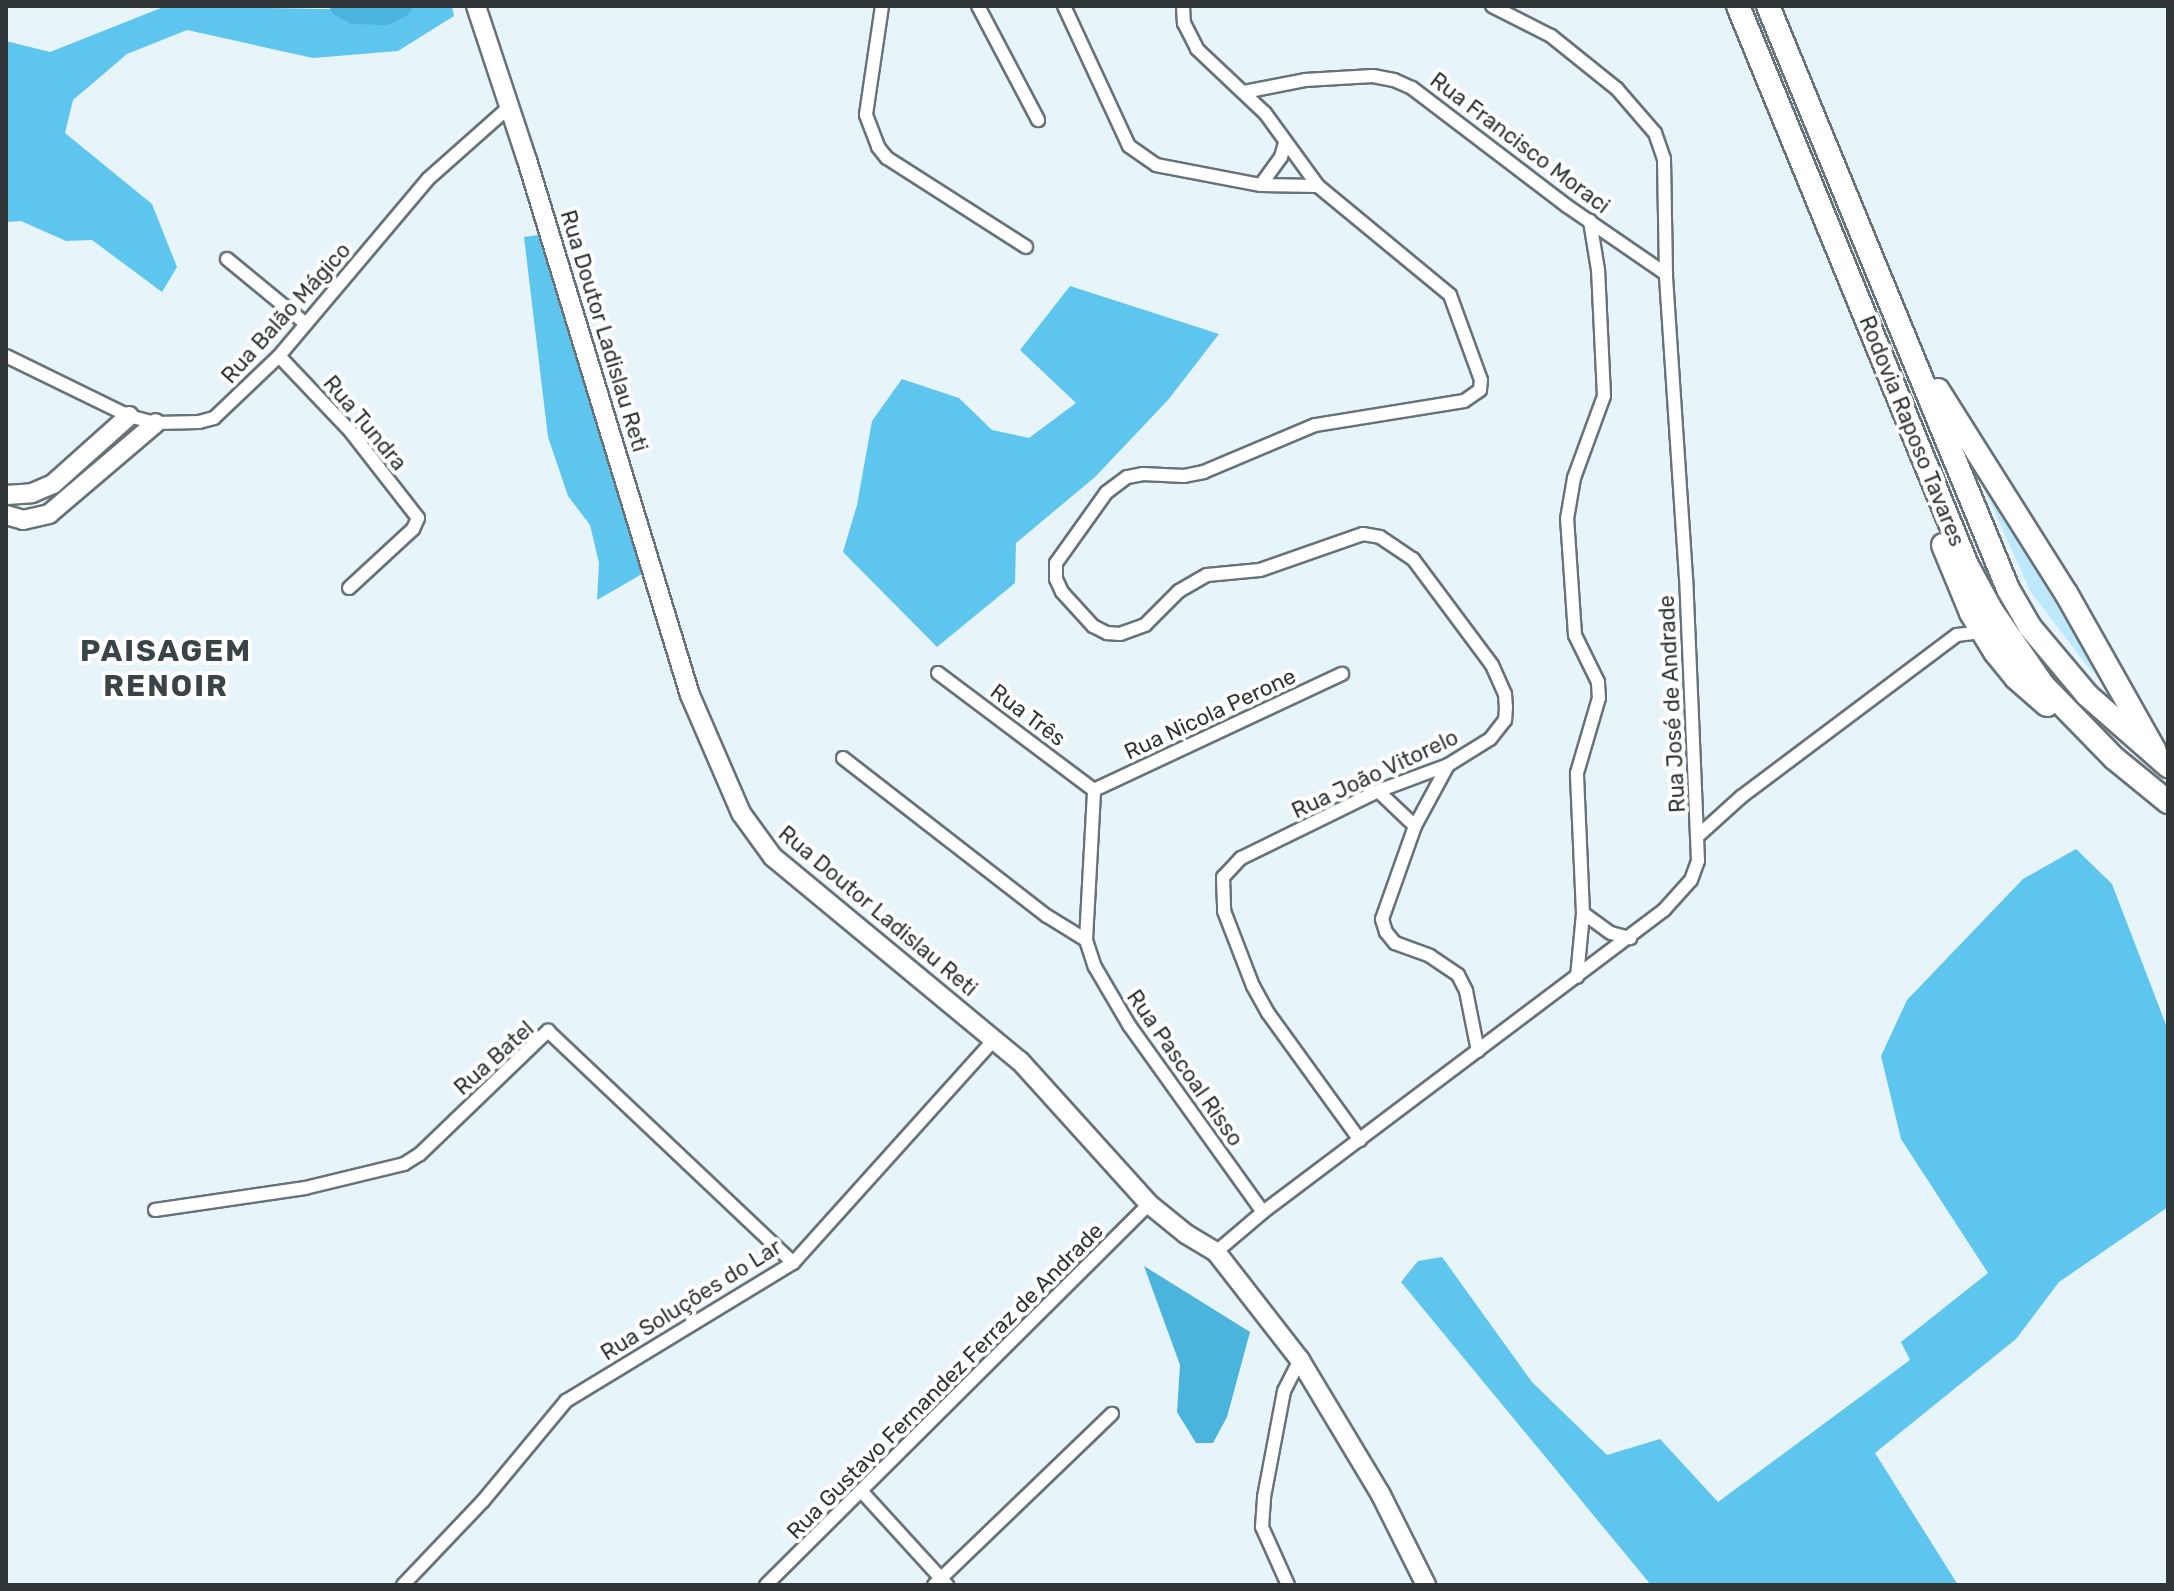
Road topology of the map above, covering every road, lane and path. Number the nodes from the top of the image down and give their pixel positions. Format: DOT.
graph roads {
  1 [pos="476,6"];
  2 [pos="882,6"];
  3 [pos="978,6"];
  4 [pos="1064,6"];
  5 [pos="1183,6"];
  6 [pos="1492,6"];
  7 [pos="1738,6"];
  8 [pos="1768,6"];
  9 [pos="1244,92"];
  10 [pos="508,108"];
  11 [pos="1038,120"];
  12 [pos="1285,143"];
  13 [pos="1261,185"];
  14 [pos="1318,186"];
  15 [pos="1590,221"];
  16 [pos="1026,247"];
  17 [pos="227,259"];
  18 [pos="1666,274"];
  19 [pos="306,324"];
  20 [pos="1900,328"];
  21 [pos="6,356"];
  22 [pos="279,356"];
  23 [pos="1900,403"];
  24 [pos="129,416"];
  25 [pos="156,423"];
  26 [pos="6,495"];
  27 [pos="6,515"];
  28 [pos="349,588"];
  29 [pos="1963,595"];
  30 [pos="1983,632"];
  31 [pos="1957,635"];
  32 [pos="938,673"];
  33 [pos="1342,674"];
  34 [pos="843,758"];
  35 [pos="2114,758"];
  36 [pos="2164,763"];
  37 [pos="1448,765"];
  38 [pos="1094,790"];
  39 [pos="1378,791"];
  40 [pos="2168,802"];
  41 [pos="1415,826"];
  42 [pos="1699,835"];
  43 [pos="1583,913"];
  44 [pos="1630,938"];
  45 [pos="1086,940"];
  46 [pos="1577,977"];
  47 [pos="994,1040"];
  48 [pos="1478,1051"];
  49 [pos="1360,1140"];
  50 [pos="1149,1204"];
  51 [pos="155,1210"];
  52 [pos="1263,1212"];
  53 [pos="1216,1252"];
  54 [pos="793,1263"];
  55 [pos="1300,1360"];
  56 [pos="1112,1414"];
  57 [pos="863,1493"];
  58 [pos="941,1583"];
  59 [pos="403,1585"];
  60 [pos="766,1585"];
  61 [pos="1288,1585"];
  62 [pos="1426,1585"];
  1 -- 10 [label="street, Rua Doutor Ladislau Reti"];
  2 -- 16 [label="street"];
  3 -- 11 [label="street"];
  4 -- 13 [label="street"];
  5 -- 9 [label="street"];
  6 -- 18 [label="street, Rua José de Andrade"];
  7 -- 23 [label="highway, Rodovia Raposo Tavares"];
  8 -- 20 [label="highway, Rodovia Raposo Tavares"];
  9 -- 12 [label="street"];
  9 -- 15 [label="street, Rua Francisco Moraci"];
  10 -- 19 [label="street, Rua Balão Mágico"];
  10 -- 47 [label="street, Rua Doutor Ladislau Reti"];
  12 -- 13 [label="street"];
  12 -- 14 [label="street"];
  13 -- 14 [label="street"];
  14 -- 37 [label="street, Rua João Vitorelo"];
  15 -- 18 [label="street, Rua Francisco Moraci"];
  15 -- 43 [label="street"];
  17 -- 19 [label="street"];
  18 -- 42 [label="street, Rua José de Andrade"];
  19 -- 22 [label="street, Rua Balão Mágico"];
  20 -- 36 [label="highway"];
  20 -- 36 [label="highway, Rodovia Raposo Tavares"];
  21 -- 24 [label="street, Rua Balão Mágico"];
  22 -- 25 [label="street, Rua Balão Mágico"];
  22 -- 28 [label="street, Rua Tundra"];
  23 -- 29 [label="highway"];
  23 -- 35 [label="highway, Rodovia Raposo Tavares"];
  24 -- 25 [label="street, Rua Balão Mágico"];
  24 -- 26 [label="street"];
  25 -- 27 [label="street"];
  29 -- 30 [label="highway"];
  29 -- 31 [label="street"];
  30 -- 31 [label="street"];
  30 -- 35 [label="highway"];
  31 -- 42 [label="street"];
  32 -- 38 [label="street, Rua Três"];
  33 -- 38 [label="street, Rua Nicola Perone"];
  34 -- 45 [label="street"];
  35 -- 40 [label="highway, Rodovia Raposo Tavares"];
  37 -- 39 [label="street, Rua João Vitorelo"];
  37 -- 41 [label="street"];
  38 -- 45 [label="street, Rua Pascoal Risso"];
  39 -- 41 [label="street"];
  39 -- 49 [label="street, Rua João Vitorelo"];
  41 -- 48 [label="street"];
  42 -- 44 [label="street, Rua José de Andrade"];
  43 -- 44 [label="street"];
  43 -- 46 [label="street"];
  44 -- 46 [label="street, Rua José de Andrade"];
  45 -- 52 [label="street, Rua Pascoal Risso"];
  46 -- 48 [label="street, Rua José de Andrade"];
  47 -- 50 [label="street, Rua Doutor Ladislau Reti"];
  47 -- 54 [label="street, Rua Soluções do Lar"];
  48 -- 49 [label="street, Rua José de Andrade"];
  49 -- 52 [label="street, Rua José de Andrade"];
  50 -- 53 [label="street, Rua Doutor Ladislau Reti"];
  50 -- 57 [label="street, Rua Gustavo Fernandez Ferraz de Andrade"];
  51 -- 54 [label="street, Rua Batel"];
  52 -- 53 [label="street, Rua José de Andrade"];
  53 -- 55 [label="street, Rua Doutor Ladislau Reti"];
  54 -- 59 [label="street, Rua Soluções do Lar"];
  55 -- 61 [label="street"];
  55 -- 62 [label="street, Rua Doutor Ladislau Reti"];
  56 -- 58 [label="street"];
  57 -- 58 [label="street"];
  57 -- 60 [label="street, Rua Gustavo Fernandez Ferraz de Andrade"];
}
